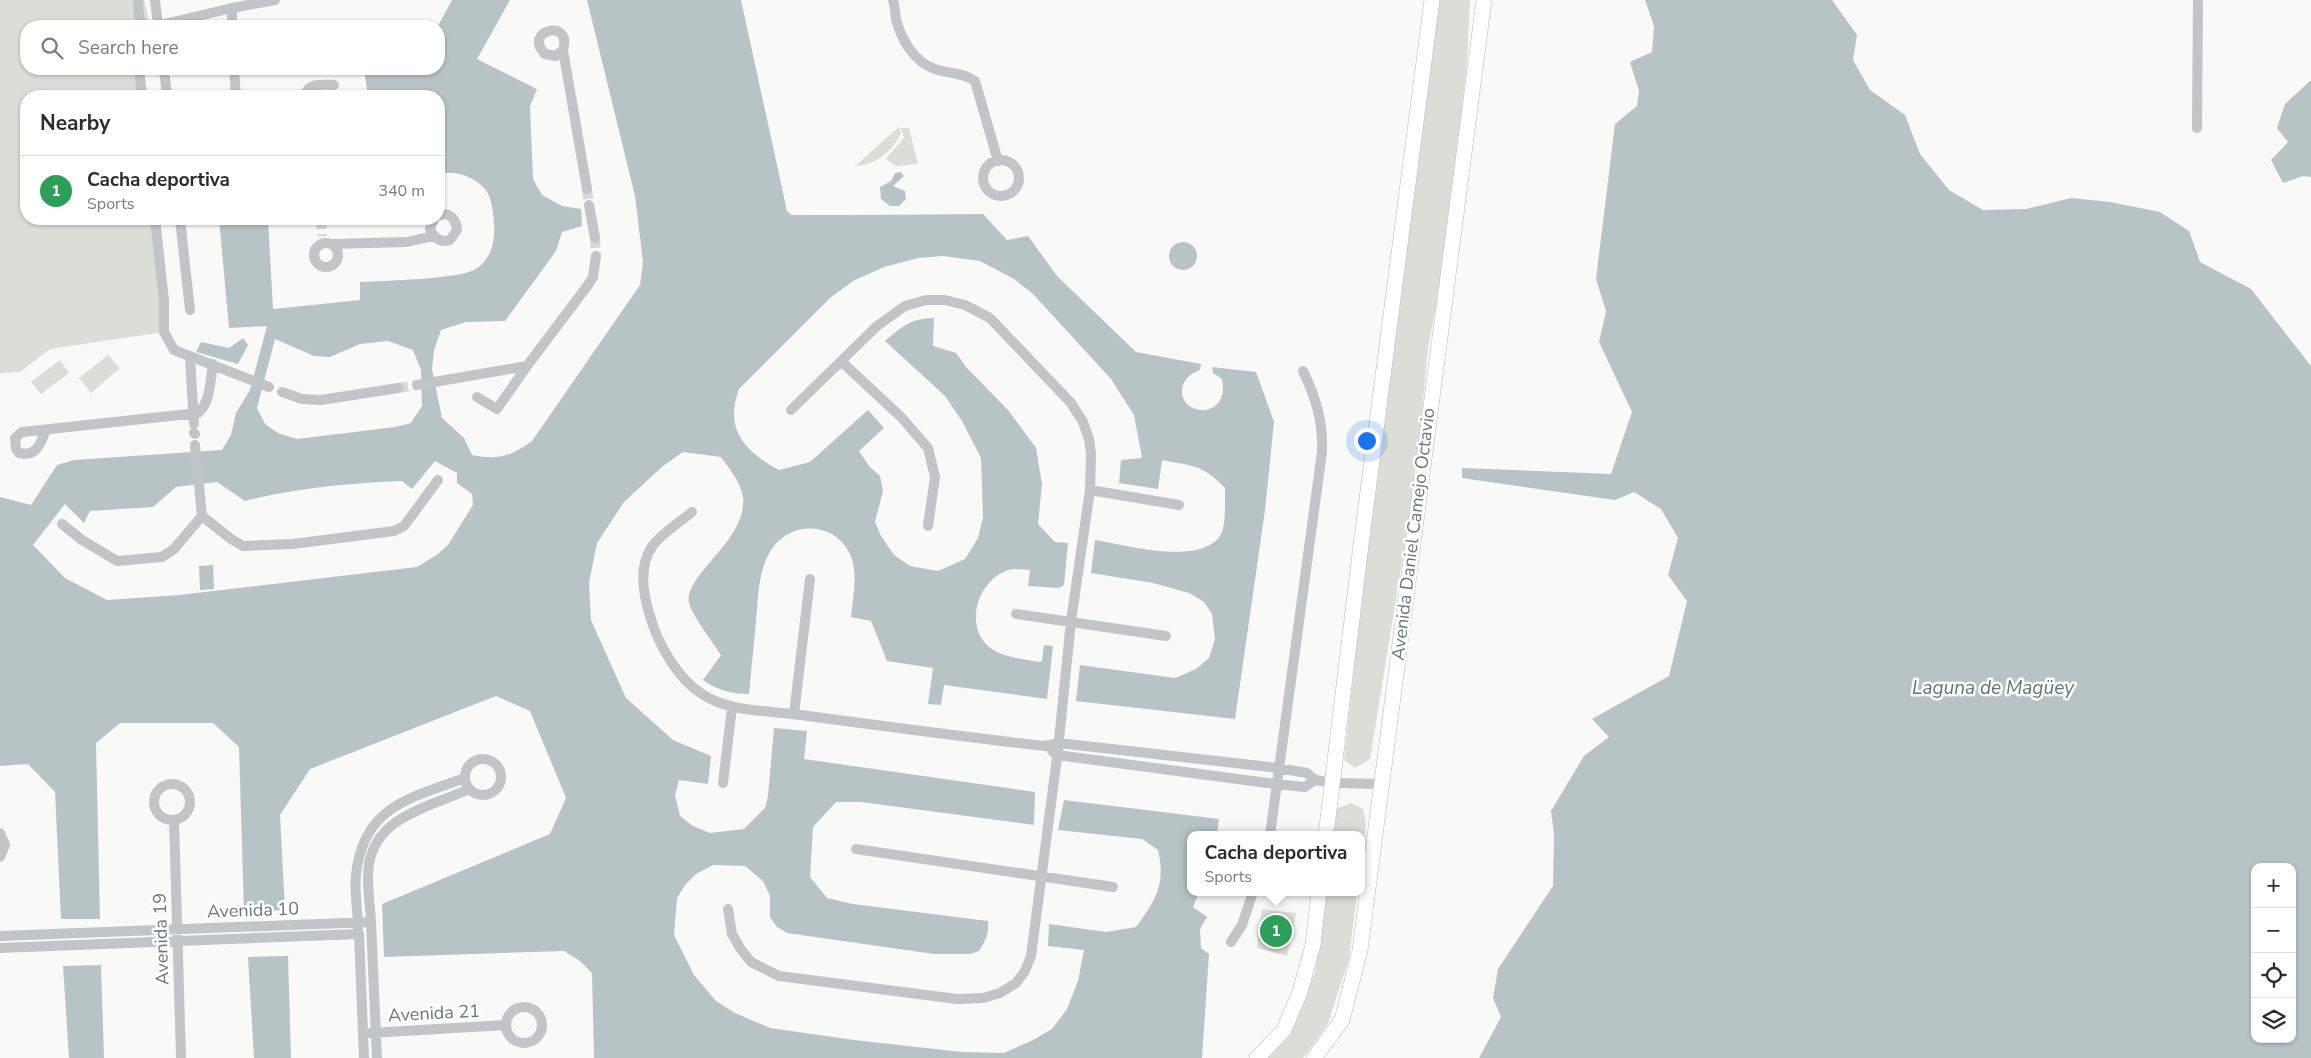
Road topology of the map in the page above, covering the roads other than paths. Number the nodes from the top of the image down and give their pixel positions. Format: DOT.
graph roads {
  1 [pos="138,0"];
  2 [pos="155,0"];
  3 [pos="275,0"];
  4 [pos="893,0"];
  5 [pos="1432,0"];
  6 [pos="1484,0"];
  7 [pos="2198,0"];
  8 [pos="232,8"];
  9 [pos="141,20"];
  10 [pos="157,20"];
  11 [pos="182,20"];
  12 [pos="232,20"];
  13 [pos="563,50"];
  14 [pos="140,75"];
  15 [pos="165,75"];
  16 [pos="234,75"];
  17 [pos="334,85"];
  18 [pos="141,90"];
  19 [pos="166,90"];
  20 [pos="236,90"];
  21 [pos="307,90"];
  22 [pos="2197,128"];
  23 [pos="998,161"];
  24 [pos="586,189"];
  25 [pos="589,206"];
  26 [pos="445,214"];
  27 [pos="156,225"];
  28 [pos="181,225"];
  29 [pos="432,225"];
  30 [pos="433,236"];
  31 [pos="595,238"];
  32 [pos="326,241"];
  33 [pos="596,256"];
  34 [pos="190,310"];
  35 [pos="190,358"];
  36 [pos="842,362"];
  37 [pos="213,364"];
  38 [pos="527,366"];
  39 [pos="1303,371"];
  40 [pos="418,385"];
  41 [pos="267,386"];
  42 [pos="398,388"];
  43 [pos="282,392"];
  44 [pos="477,397"];
  45 [pos="791,410"];
  46 [pos="194,426"];
  47 [pos="46,430"];
  48 [pos="195,448"];
  49 [pos="438,480"];
  50 [pos="1090,490"];
  51 [pos="1179,505"];
  52 [pos="692,512"];
  53 [pos="202,516"];
  54 [pos="62,524"];
  55 [pos="928,526"];
  56 [pos="810,579"];
  57 [pos="1016,614"];
  58 [pos="1071,621"];
  59 [pos="1166,636"];
  60 [pos="732,707"];
  61 [pos="794,714"];
  62 [pos="1058,743"];
  63 [pos="1045,746"];
  64 [pos="1057,755"];
  65 [pos="1278,768"];
  66 [pos="465,778"];
  67 [pos="1316,780"];
  68 [pos="723,783"];
  69 [pos="1333,783"];
  70 [pos="1276,784"];
  71 [pos="1381,784"];
  72 [pos="469,789"];
  73 [pos="174,820"];
  74 [pos="1270,831"];
  75 [pos="1327,831"];
  76 [pos="0,833"];
  77 [pos="856,849"];
  78 [pos="0,857"];
  79 [pos="1042,877"];
  80 [pos="1113,887"];
  81 [pos="1252,896"];
  82 [pos="1319,896"];
  83 [pos="728,909"];
  84 [pos="358,922"];
  85 [pos="371,922"];
  86 [pos="266,926"];
  87 [pos="177,930"];
  88 [pos="83,933"];
  89 [pos="359,934"];
  90 [pos="372,934"];
  91 [pos="0,936"];
  92 [pos="266,938"];
  93 [pos="177,942"];
  94 [pos="1232,942"];
  95 [pos="84,945"];
  96 [pos="0,948"];
  97 [pos="506,1026"];
  98 [pos="376,1032"];
  99 [pos="363,1034"];
  100 [pos="181,1058"];
  101 [pos="364,1058"];
  102 [pos="377,1058"];
  103 [pos="1257,1058"];
  104 [pos="1314,1058"];
  1 -- 9 [label="street"];
  2 -- 10 [label="street"];
  3 -- 8 [label="street"];
  4 -- 23 [label="street"];
  5 -- 69 [label="main road"];
  6 -- 71 [label="main road, Avenida Daniel Camejo Octavio"];
  7 -- 22 [label="street"];
  8 -- 11 [label="street"];
  8 -- 12 [label="street"];
  13 -- 24 [label="street"];
  14 -- 18 [label="street"];
  15 -- 19 [label="street"];
  16 -- 20 [label="street"];
  17 -- 21 [label="street"];
  25 -- 31 [label="street"];
  26 -- 30 [label="street"];
  27 -- 35 [label="street"];
  28 -- 34 [label="street"];
  29 -- 30 [label="street"];
  30 -- 32 [label="street"];
  33 -- 38 [label="street"];
  35 -- 37 [label="street"];
  35 -- 46 [label="street"];
  36 -- 45 [label="street"];
  36 -- 50 [label="street"];
  36 -- 55 [label="street"];
  37 -- 41 [label="street"];
  37 -- 46 [label="street"];
  38 -- 40 [label="street"];
  38 -- 44 [label="street"];
  39 -- 65 [label="street"];
  42 -- 43 [label="street"];
  46 -- 47 [label="street"];
  48 -- 53 [label="street"];
  49 -- 53 [label="street"];
  50 -- 51 [label="street"];
  50 -- 58 [label="street"];
  52 -- 60 [label="street"];
  53 -- 54 [label="street"];
  56 -- 61 [label="street"];
  57 -- 58 [label="street"];
  58 -- 59 [label="street"];
  58 -- 62 [label="street"];
  60 -- 61 [label="street"];
  60 -- 68 [label="street"];
  61 -- 63 [label="street"];
  62 -- 63 [label="street"];
  62 -- 64 [label="street"];
  62 -- 65 [label="street"];
  63 -- 64 [label="street"];
  64 -- 70 [label="street"];
  64 -- 79 [label="street"];
  65 -- 67 [label="street"];
  65 -- 70 [label="street"];
  66 -- 72 [label="street"];
  66 -- 72 [label="street"];
  66 -- 84 [label="street"];
  67 -- 69 [label="street"];
  67 -- 70 [label="street"];
  69 -- 71 [label="street"];
  69 -- 75 [label="main road"];
  70 -- 74 [label="street"];
  71 -- 104 [label="main road, Avenida Daniel Camejo Octavio"];
  72 -- 85 [label="street"];
  73 -- 87 [label="street, Avenida 19"];
  76 -- 78 [label="street"];
  77 -- 79 [label="street"];
  79 -- 80 [label="street"];
  79 -- 83 [label="street"];
  81 -- 94 [label="street"];
  82 -- 103 [label="main road"];
  84 -- 85 [label="street, Avenida 10"];
  84 -- 86 [label="street, Avenida 10"];
  84 -- 89 [label="street"];
  85 -- 90 [label="street"];
  86 -- 87 [label="street, Avenida 10"];
  86 -- 92 [label="street"];
  87 -- 88 [label="street, Avenida 10"];
  87 -- 93 [label="street, Avenida 19"];
  88 -- 91 [label="street, Avenida 10"];
  88 -- 95 [label="street"];
  89 -- 90 [label="street, Avenida 10"];
  89 -- 92 [label="street, Avenida 10"];
  89 -- 99 [label="street"];
  90 -- 98 [label="street"];
  92 -- 93 [label="street, Avenida 10"];
  93 -- 95 [label="street, Avenida 10"];
  93 -- 100 [label="street, Avenida 19"];
  95 -- 96 [label="street, Avenida 10"];
  97 -- 98 [label="street, Avenida 21"];
  98 -- 99 [label="street, Avenida 21"];
  98 -- 102 [label="street"];
  99 -- 101 [label="street"];
}
